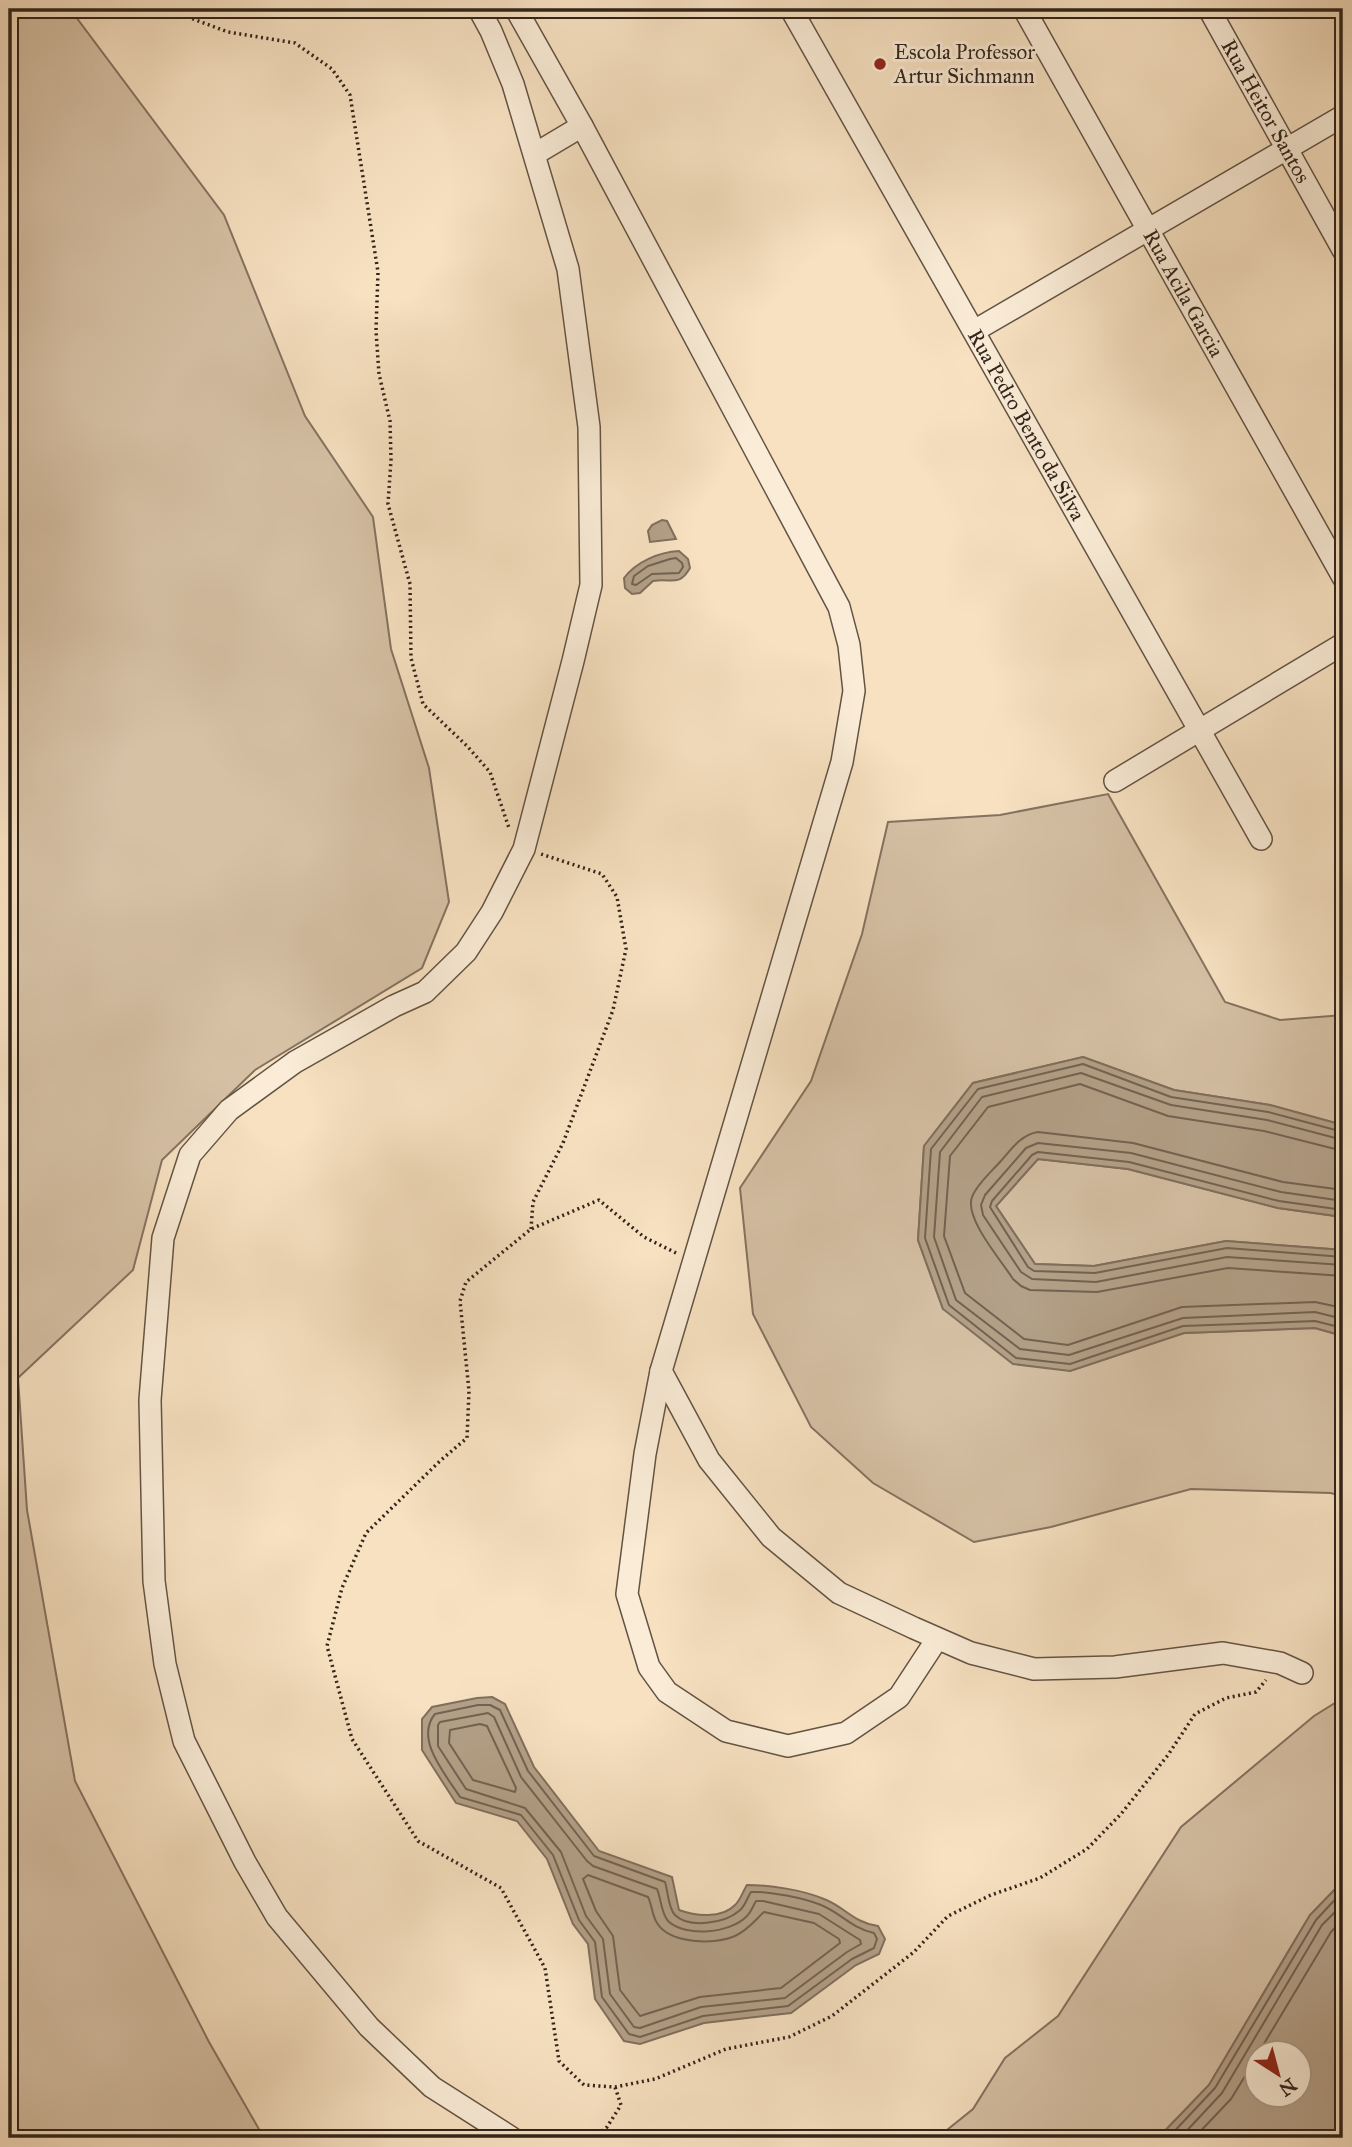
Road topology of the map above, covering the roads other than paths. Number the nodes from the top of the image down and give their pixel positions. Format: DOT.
graph roads {
  1 [pos="479,9"];
  2 [pos="516,9"];
  3 [pos="791,9"];
  4 [pos="1024,9"];
  5 [pos="1209,9"];
  6 [pos="1343,116"];
  7 [pos="582,126"];
  8 [pos="1287,149"];
  9 [pos="535,154"];
  10 [pos="1148,230"];
  11 [pos="1343,250"];
  12 [pos="974,331"];
  13 [pos="1343,576"];
  14 [pos="1343,644"];
  15 [pos="1199,731"];
  16 [pos="1115,781"];
  17 [pos="1261,839"];
  18 [pos="662,1371"];
  19 [pos="937,1639"];
  20 [pos="1302,1673"];
  21 [pos="512,2138"];
  1 -- 9 [label="street"];
  2 -- 7 [label="street"];
  3 -- 12 [label="street, Rua Pedro Bento da Silva"];
  4 -- 10 [label="street, Rua Acila Garcia"];
  5 -- 8 [label="street, Rua Heitor Santos"];
  6 -- 8 [label="street"];
  7 -- 9 [label="street"];
  7 -- 18 [label="street"];
  8 -- 10 [label="street"];
  8 -- 11 [label="street, Rua Heitor Santos"];
  9 -- 21 [label="street"];
  10 -- 12 [label="street"];
  10 -- 13 [label="street, Rua Acila Garcia"];
  12 -- 15 [label="street, Rua Pedro Bento da Silva"];
  14 -- 15 [label="street"];
  15 -- 16 [label="street"];
  15 -- 17 [label="street, Rua Pedro Bento da Silva"];
  18 -- 19 [label="street"];
  18 -- 19 [label="street"];
  19 -- 20 [label="street"];
}
